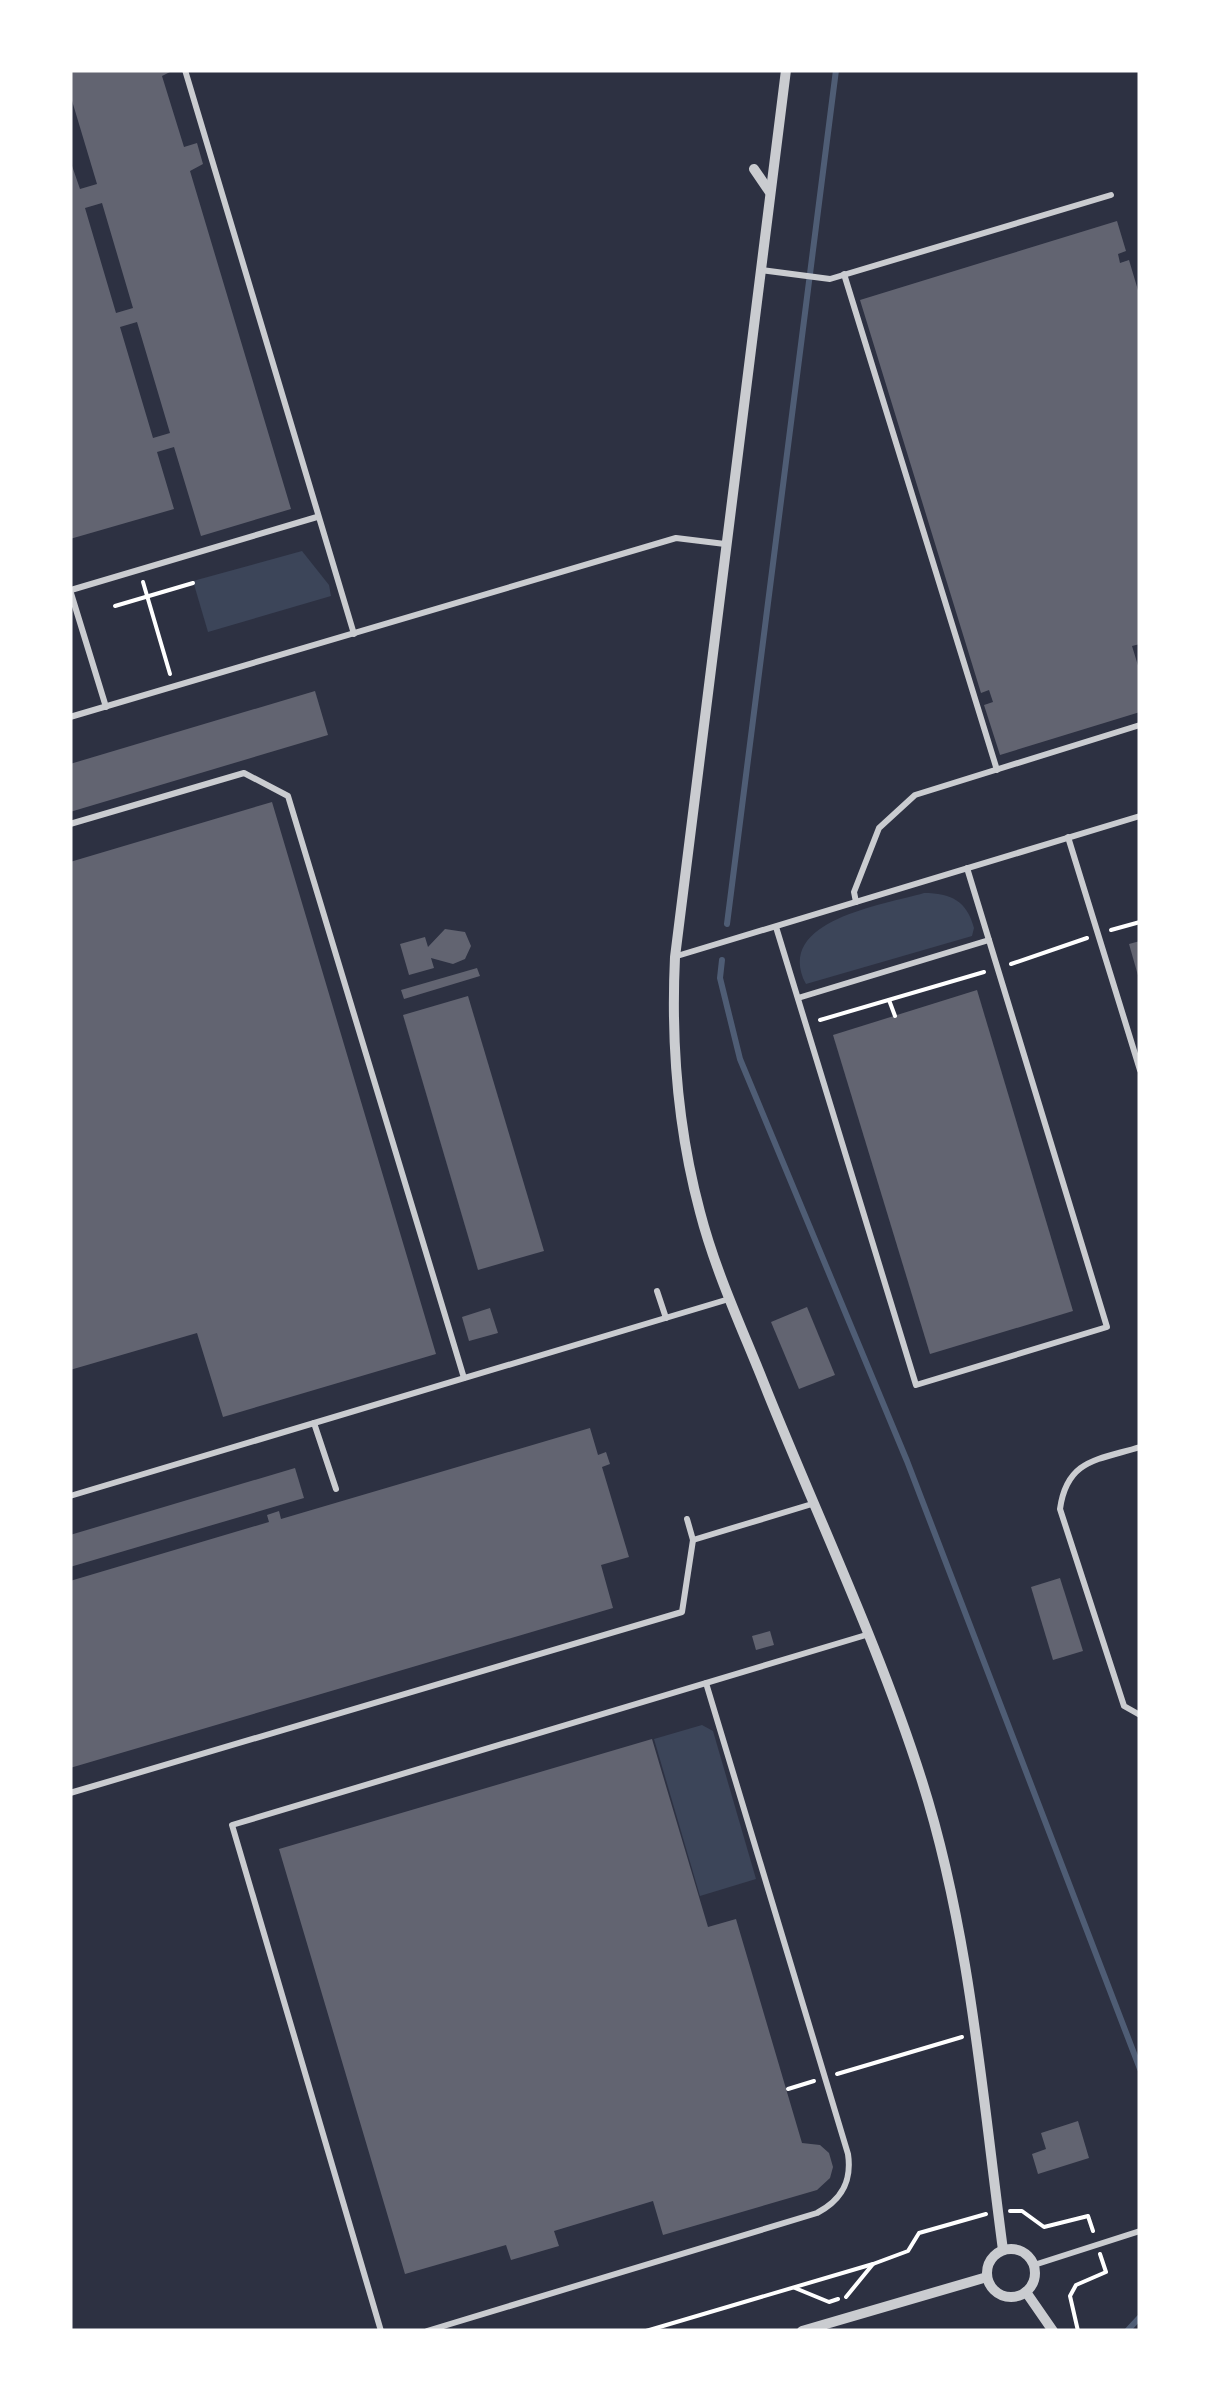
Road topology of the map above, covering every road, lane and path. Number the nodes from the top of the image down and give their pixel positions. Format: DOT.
graph roads {
  1 [pos="185,70"];
  2 [pos="786,70"];
  3 [pos="754,169"];
  4 [pos="770,192"];
  5 [pos="1110,195"];
  6 [pos="760,270"];
  7 [pos="844,274"];
  8 [pos="317,517"];
  9 [pos="725,544"];
  10 [pos="139,570"];
  11 [pos="193,583"];
  12 [pos="70,589"];
  13 [pos="147,596"];
  14 [pos="115,606"];
  15 [pos="354,634"];
  16 [pos="170,674"];
  17 [pos="106,707"];
  18 [pos="70,717"];
  19 [pos="1140,725"];
  20 [pos="996,770"];
  21 [pos="1140,816"];
  22 [pos="70,824"];
  23 [pos="1068,838"];
  24 [pos="967,868"];
  25 [pos="856,902"];
  26 [pos="1140,922"];
  27 [pos="776,926"];
  28 [pos="1107,932"];
  29 [pos="1087,938"];
  30 [pos="989,940"];
  31 [pos="676,957"];
  32 [pos="1008,964"];
  33 [pos="984,972"];
  34 [pos="798,998"];
  35 [pos="889,1000"];
  36 [pos="895,1016"];
  37 [pos="818,1020"];
  38 [pos="1140,1070"];
  39 [pos="656,1292"];
  40 [pos="730,1299"];
  41 [pos="666,1318"];
  42 [pos="464,1378"];
  43 [pos="314,1423"];
  44 [pos="1140,1446"];
  45 [pos="336,1489"];
  46 [pos="70,1496"];
  47 [pos="812,1504"];
  48 [pos="687,1518"];
  49 [pos="693,1540"];
  50 [pos="866,1634"];
  51 [pos="706,1683"];
  52 [pos="1140,1715"];
  53 [pos="70,1793"];
  54 [pos="962,2037"];
  55 [pos="825,2078"];
  56 [pos="788,2089"];
  57 [pos="980,2215"];
  58 [pos="1140,2231"];
  59 [pos="1003,2250"];
  60 [pos="873,2264"];
  61 [pos="1034,2265"];
  62 [pos="987,2277"];
  63 [pos="794,2287"];
  64 [pos="1026,2292"];
  65 [pos="846,2297"];
  66 [pos="838,2300"];
  67 [pos="381,2331"];
  68 [pos="427,2331"];
  69 [pos="646,2331"];
  70 [pos="802,2331"];
  71 [pos="1053,2331"];
  1 -- 8 [label="lane"];
  2 -- 4 [label="street"];
  3 -- 4 [label="street"];
  4 -- 6 [label="street"];
  5 -- 7 [label="lane"];
  6 -- 7 [label="lane"];
  6 -- 9 [label="street"];
  7 -- 20 [label="lane"];
  8 -- 10 [label="lane"];
  8 -- 15 [label="lane"];
  9 -- 15 [label="lane"];
  9 -- 31 [label="street"];
  10 -- 12 [label="lane"];
  10 -- 13 [label="path"];
  11 -- 13 [label="path"];
  12 -- 17 [label="lane"];
  13 -- 14 [label="path"];
  13 -- 16 [label="path"];
  15 -- 17 [label="lane"];
  17 -- 18 [label="lane"];
  19 -- 20 [label="lane"];
  20 -- 25 [label="lane"];
  21 -- 23 [label="lane"];
  22 -- 42 [label="lane"];
  23 -- 24 [label="lane"];
  23 -- 38 [label="lane"];
  24 -- 25 [label="lane"];
  24 -- 30 [label="lane"];
  25 -- 27 [label="lane"];
  26 -- 28 [label="path"];
  27 -- 31 [label="lane"];
  27 -- 34 [label="lane"];
  29 -- 32 [label="path"];
  30 -- 34 [label="lane"];
  30 -- 34 [label="lane"];
  31 -- 40 [label="street"];
  33 -- 35 [label="path"];
  35 -- 36 [label="path"];
  35 -- 37 [label="path"];
  39 -- 41 [label="lane"];
  40 -- 41 [label="lane"];
  40 -- 47 [label="street"];
  41 -- 42 [label="lane"];
  42 -- 43 [label="lane"];
  43 -- 45 [label="lane"];
  43 -- 46 [label="lane"];
  44 -- 52 [label="lane"];
  47 -- 49 [label="lane"];
  47 -- 50 [label="street"];
  48 -- 49 [label="lane"];
  49 -- 53 [label="lane"];
  50 -- 51 [label="lane"];
  50 -- 59 [label="street"];
  51 -- 55 [label="lane"];
  51 -- 67 [label="lane"];
  54 -- 55 [label="path"];
  55 -- 56 [label="path"];
  55 -- 68 [label="lane"];
  57 -- 60 [label="path"];
  58 -- 61 [label="lane"];
  59 -- 61 [label="street"];
  59 -- 62 [label="street"];
  60 -- 63 [label="path"];
  60 -- 65 [label="path"];
  61 -- 64 [label="street"];
  62 -- 64 [label="street"];
  62 -- 70 [label="street"];
  63 -- 66 [label="path"];
  63 -- 69 [label="path"];
  64 -- 71 [label="street"];
}
